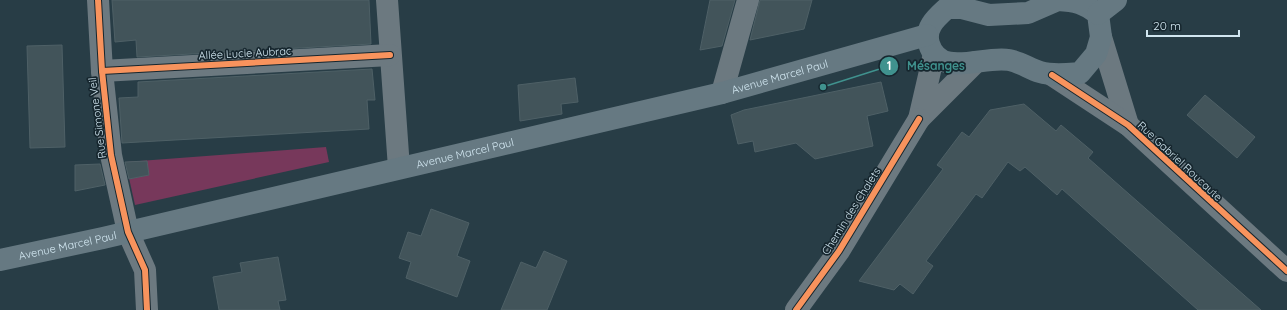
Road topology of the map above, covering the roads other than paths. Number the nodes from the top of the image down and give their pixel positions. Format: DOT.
graph roads {
  1 [pos="98,0"];
  2 [pos="387,0"];
  3 [pos="748,0"];
  4 [pos="1116,0"];
  5 [pos="947,4"];
  6 [pos="1098,14"];
  7 [pos="1101,37"];
  8 [pos="930,44"];
  9 [pos="390,55"];
  10 [pos="976,62"];
  11 [pos="102,72"];
  12 [pos="1052,75"];
  13 [pos="722,93"];
  14 [pos="919,119"];
  15 [pos="1128,125"];
  16 [pos="399,168"];
  17 [pos="128,232"];
  18 [pos="0,260"];
  19 [pos="1287,272"];
  20 [pos="147,310"];
  21 [pos="796,310"];
  1 -- 11 [label="street, Rue Simone Veil"];
  2 -- 9 [label="street"];
  3 -- 13 [label="street"];
  4 -- 6 [label="main road"];
  5 -- 6 [label="main road"];
  5 -- 8 [label="main road"];
  6 -- 7 [label="main road"];
  7 -- 12 [label="main road"];
  7 -- 15 [label="street, Rue Gabriel Roucaute"];
  8 -- 10 [label="main road"];
  8 -- 13 [label="main road, Avenue Marcel Paul"];
  8 -- 14 [label="street, Chemin des Chalets"];
  9 -- 11 [label="street, Allée Lucie Aubrac"];
  9 -- 16 [label="street"];
  10 -- 12 [label="main road"];
  10 -- 14 [label="street, Chemin des Chalets"];
  11 -- 17 [label="street, Rue Simone Veil"];
  12 -- 15 [label="street, Rue Gabriel Roucaute"];
  13 -- 16 [label="main road, Avenue Marcel Paul"];
  14 -- 21 [label="street, Chemin des Chalets"];
  15 -- 19 [label="street, Rue Gabriel Roucaute"];
  16 -- 17 [label="main road, Avenue Marcel Paul"];
  17 -- 18 [label="main road, Avenue Marcel Paul"];
  17 -- 20 [label="street, Rue Simone Veil"];
}
